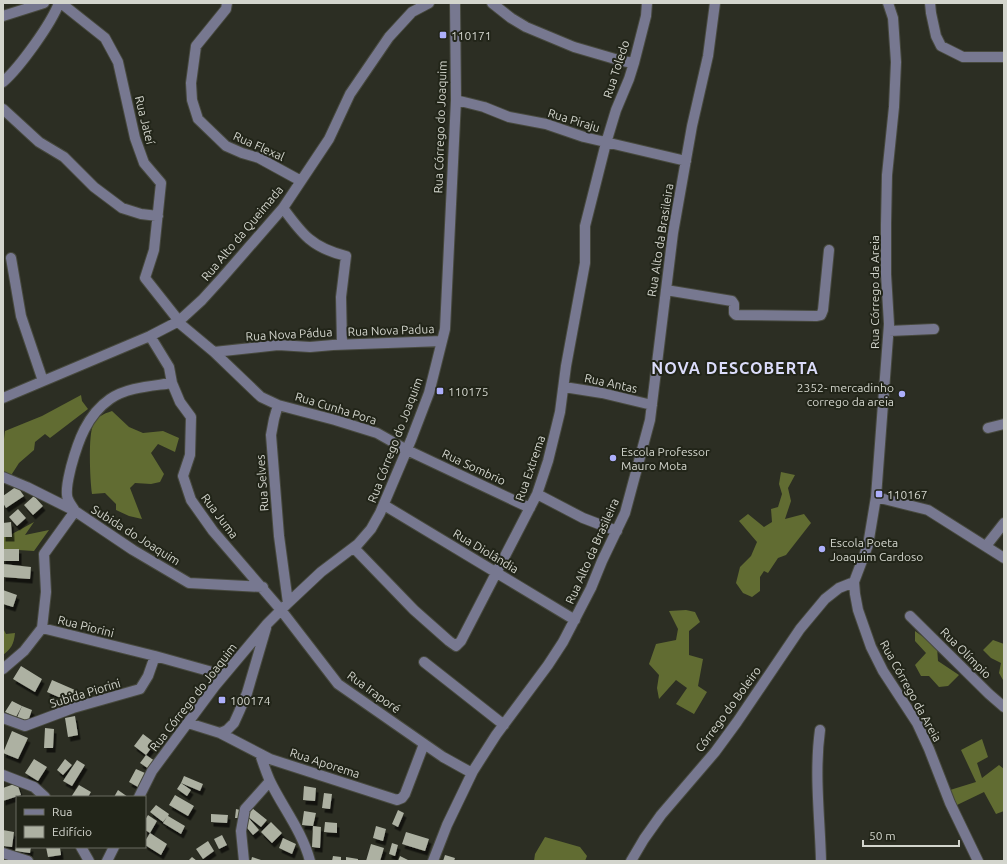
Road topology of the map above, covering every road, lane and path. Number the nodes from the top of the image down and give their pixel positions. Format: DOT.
graph roads {
  1 [pos="44,3"];
  2 [pos="60,3"];
  3 [pos="227,3"];
  4 [pos="429,3"];
  5 [pos="455,3"];
  6 [pos="492,3"];
  7 [pos="647,3"];
  8 [pos="715,3"];
  9 [pos="888,3"];
  10 [pos="930,3"];
  11 [pos="3,16"];
  12 [pos="1004,58"];
  13 [pos="634,63"];
  14 [pos="3,82"];
  15 [pos="456,100"];
  16 [pos="3,109"];
  17 [pos="606,142"];
  18 [pos="686,161"];
  19 [pos="301,181"];
  20 [pos="282,208"];
  21 [pos="158,216"];
  22 [pos="829,250"];
  23 [pos="11,258"];
  24 [pos="666,290"];
  25 [pos="178,321"];
  26 [pos="934,329"];
  27 [pos="889,331"];
  28 [pos="150,336"];
  29 [pos="442,342"];
  30 [pos="342,344"];
  31 [pos="214,352"];
  32 [pos="43,381"];
  33 [pos="172,383"];
  34 [pos="564,387"];
  35 [pos="3,398"];
  36 [pos="278,405"];
  37 [pos="652,405"];
  38 [pos="1004,424"];
  39 [pos="988,428"];
  40 [pos="407,450"];
  41 [pos="3,477"];
  42 [pos="537,494"];
  43 [pos="876,496"];
  44 [pos="384,506"];
  45 [pos="530,508"];
  46 [pos="75,511"];
  47 [pos="1004,523"];
  48 [pos="617,531"];
  49 [pos="986,546"];
  50 [pos="354,548"];
  51 [pos="1004,558"];
  52 [pos="496,573"];
  53 [pos="854,582"];
  54 [pos="263,587"];
  55 [pos="284,607"];
  56 [pos="910,616"];
  57 [pos="575,620"];
  58 [pos="267,624"];
  59 [pos="42,628"];
  60 [pos="155,656"];
  61 [pos="424,662"];
  62 [pos="3,669"];
  63 [pos="223,675"];
  64 [pos="1004,707"];
  65 [pos="3,718"];
  66 [pos="188,722"];
  67 [pos="504,725"];
  68 [pos="820,730"];
  69 [pos="220,733"];
  70 [pos="424,744"];
  71 [pos="260,754"];
  72 [pos="472,774"];
  73 [pos="3,775"];
  74 [pos="270,781"];
  75 [pos="44,796"];
  76 [pos="140,796"];
  77 [pos="81,848"];
  78 [pos="114,848"];
  79 [pos="3,853"];
  80 [pos="28,861"];
  81 [pos="89,861"];
  82 [pos="107,861"];
  83 [pos="244,861"];
  84 [pos="310,861"];
  85 [pos="433,861"];
  86 [pos="631,861"];
  87 [pos="821,861"];
  88 [pos="978,861"];
  1 -- 11 [label="street"];
  2 -- 14 [label="street"];
  2 -- 21 [label="street, Rua Jateí"];
  3 -- 19 [label="street, Rua Flexal"];
  4 -- 19 [label="street, Rua Alto da Queimada"];
  5 -- 15 [label="street, Rua Córrego do Joaquim"];
  6 -- 13 [label="street"];
  7 -- 13 [label="street, Rua Toledo"];
  8 -- 18 [label="street, Rua Alto da Brasileira"];
  9 -- 27 [label="street, Rua Córrego da Areia"];
  10 -- 12 [label="street"];
  13 -- 17 [label="street, Rua Toledo"];
  15 -- 17 [label="street, Rua Piraju"];
  15 -- 29 [label="street, Rua Córrego do Joaquim"];
  16 -- 21 [label="street"];
  17 -- 18 [label="street, Rua Piraju"];
  17 -- 34 [label="street, Rua Extrema"];
  18 -- 24 [label="street, Rua Alto da Brasileira"];
  19 -- 20 [label="street, Rua Alto da Queimada"];
  20 -- 25 [label="street, Rua Alto da Queimada"];
  20 -- 30 [label="street"];
  21 -- 25 [label="street, Rua Jateí"];
  22 -- 24 [label="street"];
  23 -- 32 [label="street"];
  24 -- 37 [label="street, Rua Alto da Brasileira"];
  25 -- 28 [label="street, Rua Alto da Queimada"];
  25 -- 31 [label="street"];
  26 -- 27 [label="street"];
  27 -- 43 [label="street, Rua Córrego da Areia"];
  28 -- 32 [label="street, Rua Alto da Queimada"];
  28 -- 33 [label="street, Rua Juma"];
  29 -- 30 [label="street, Rua Nova Padua"];
  29 -- 40 [label="street, Rua Córrego do Joaquim"];
  30 -- 31 [label="street, Rua Nova Pádua"];
  31 -- 36 [label="street, Rua Cunha Pora"];
  32 -- 35 [label="street, Rua Alto da Queimada"];
  33 -- 46 [label="street"];
  33 -- 54 [label="street, Rua Juma"];
  34 -- 37 [label="street, Rua Antas"];
  34 -- 42 [label="street, Rua Extrema"];
  36 -- 40 [label="street, Rua Cunha Pora"];
  36 -- 55 [label="street, Rua Selves"];
  37 -- 48 [label="street, Rua Alto da Brasileira"];
  38 -- 39 [label="street"];
  40 -- 44 [label="street, Rua Córrego do Joaquim"];
  40 -- 45 [label="street, Rua Sombrio"];
  41 -- 46 [label="street, Subida do Joaquim"];
  42 -- 45 [label="street, Rua Extrema"];
  42 -- 48 [label="street"];
  43 -- 49 [label="street"];
  43 -- 53 [label="street, Rua Córrego da Areia"];
  44 -- 50 [label="street, Rua Córrego do Joaquim"];
  44 -- 52 [label="street, Rua Diolândia"];
  45 -- 52 [label="street, Rua Extrema"];
  46 -- 54 [label="street, Subida do Joaquim"];
  46 -- 59 [label="street, Rua Piorini"];
  47 -- 49 [label="street"];
  48 -- 57 [label="street, Rua Alto da Brasileira"];
  49 -- 51 [label="street"];
  50 -- 52 [label="street, Rua Extrema"];
  50 -- 55 [label="street, Rua Córrego do Joaquim"];
  52 -- 57 [label="street, Rua Diolândia"];
  53 -- 86 [label="street, Córrego do Boleiro"];
  53 -- 88 [label="street, Rua Córrego da Areia"];
  54 -- 55 [label="street, Rua Juma"];
  55 -- 58 [label="street, Rua Córrego do Joaquim"];
  55 -- 70 [label="street, Rua Iraporé"];
  56 -- 64 [label="street, Rua Olímpio"];
  57 -- 67 [label="street, Rua Alto da Brasileira"];
  58 -- 63 [label="street, Rua Córrego do Joaquim"];
  58 -- 69 [label="street"];
  59 -- 60 [label="street, Rua Piorini"];
  59 -- 62 [label="street"];
  60 -- 63 [label="street, Rua Piorini"];
  60 -- 65 [label="street, Subida Piorini"];
  61 -- 67 [label="street"];
  63 -- 66 [label="street, Rua Córrego do Joaquim"];
  66 -- 69 [label="street, Rua Aporema"];
  66 -- 76 [label="street, Rua Córrego do Joaquim"];
  67 -- 72 [label="street, Rua Alto da Brasileira"];
  68 -- 87 [label="street"];
  69 -- 71 [label="street, Rua Aporema"];
  70 -- 71 [label="street, Rua Aporema"];
  70 -- 72 [label="street, Rua Iraporé"];
  71 -- 74 [label="street"];
  72 -- 85 [label="street, Rua Alto da Brasileira"];
  73 -- 75 [label="street"];
  74 -- 83 [label="street"];
  74 -- 84 [label="street"];
  77 -- 81 [label="street"];
  78 -- 82 [label="street"];
  79 -- 80 [label="street"];
}
